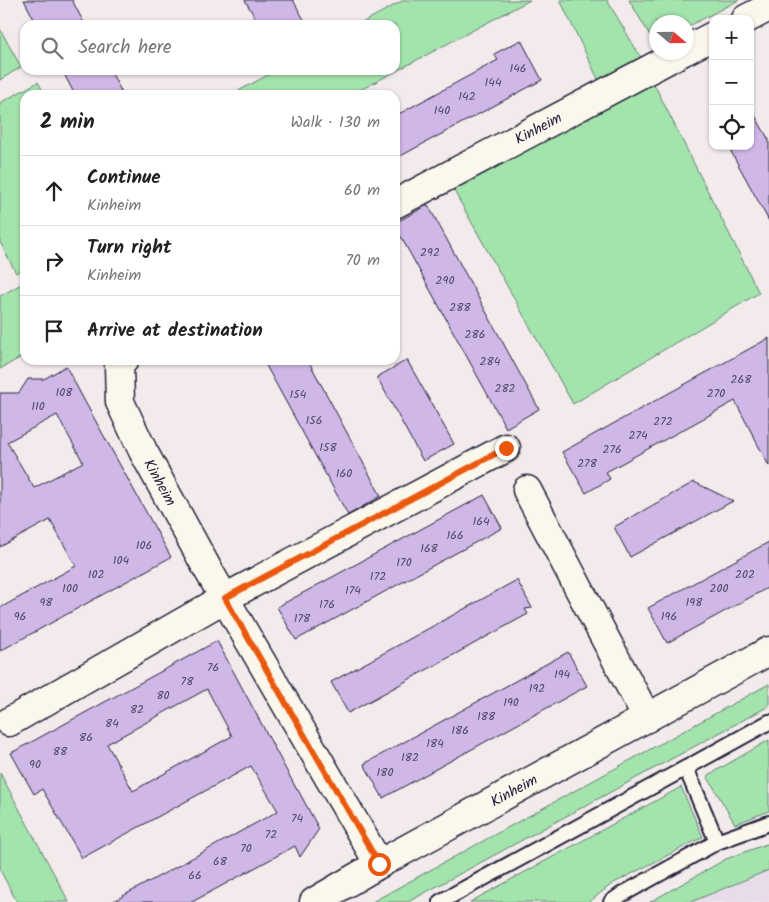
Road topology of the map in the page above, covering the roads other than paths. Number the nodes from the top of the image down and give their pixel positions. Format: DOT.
graph roads {
  1 [pos="769,7"];
  2 [pos="754,15"];
  3 [pos="709,38"];
  4 [pos="694,46"];
  5 [pos="667,60"];
  6 [pos="400,201"];
  7 [pos="119,365"];
  8 [pos="506,448"];
  9 [pos="527,490"];
  10 [pos="225,598"];
  11 [pos="769,652"];
  12 [pos="647,718"];
  13 [pos="9,722"];
  14 [pos="769,722"];
  15 [pos="686,768"];
  16 [pos="769,823"];
  17 [pos="717,842"];
  18 [pos="379,864"];
  19 [pos="314,902"];
  20 [pos="440,902"];
  21 [pos="611,902"];
  1 -- 2 [label="street"];
  3 -- 4 [label="street"];
  5 -- 6 [label="street, Kinheim"];
  7 -- 10 [label="street, Kinheim"];
  8 -- 10 [label="street"];
  9 -- 12 [label="street"];
  10 -- 13 [label="street"];
  10 -- 18 [label="street, Kinheim"];
  11 -- 12 [label="street, Kinheim"];
  12 -- 18 [label="street, Kinheim"];
  14 -- 15 [label="lane"];
  15 -- 17 [label="lane"];
  15 -- 20 [label="lane"];
  16 -- 17 [label="lane"];
  17 -- 21 [label="lane"];
  18 -- 19 [label="street, Kinheim"];
}
